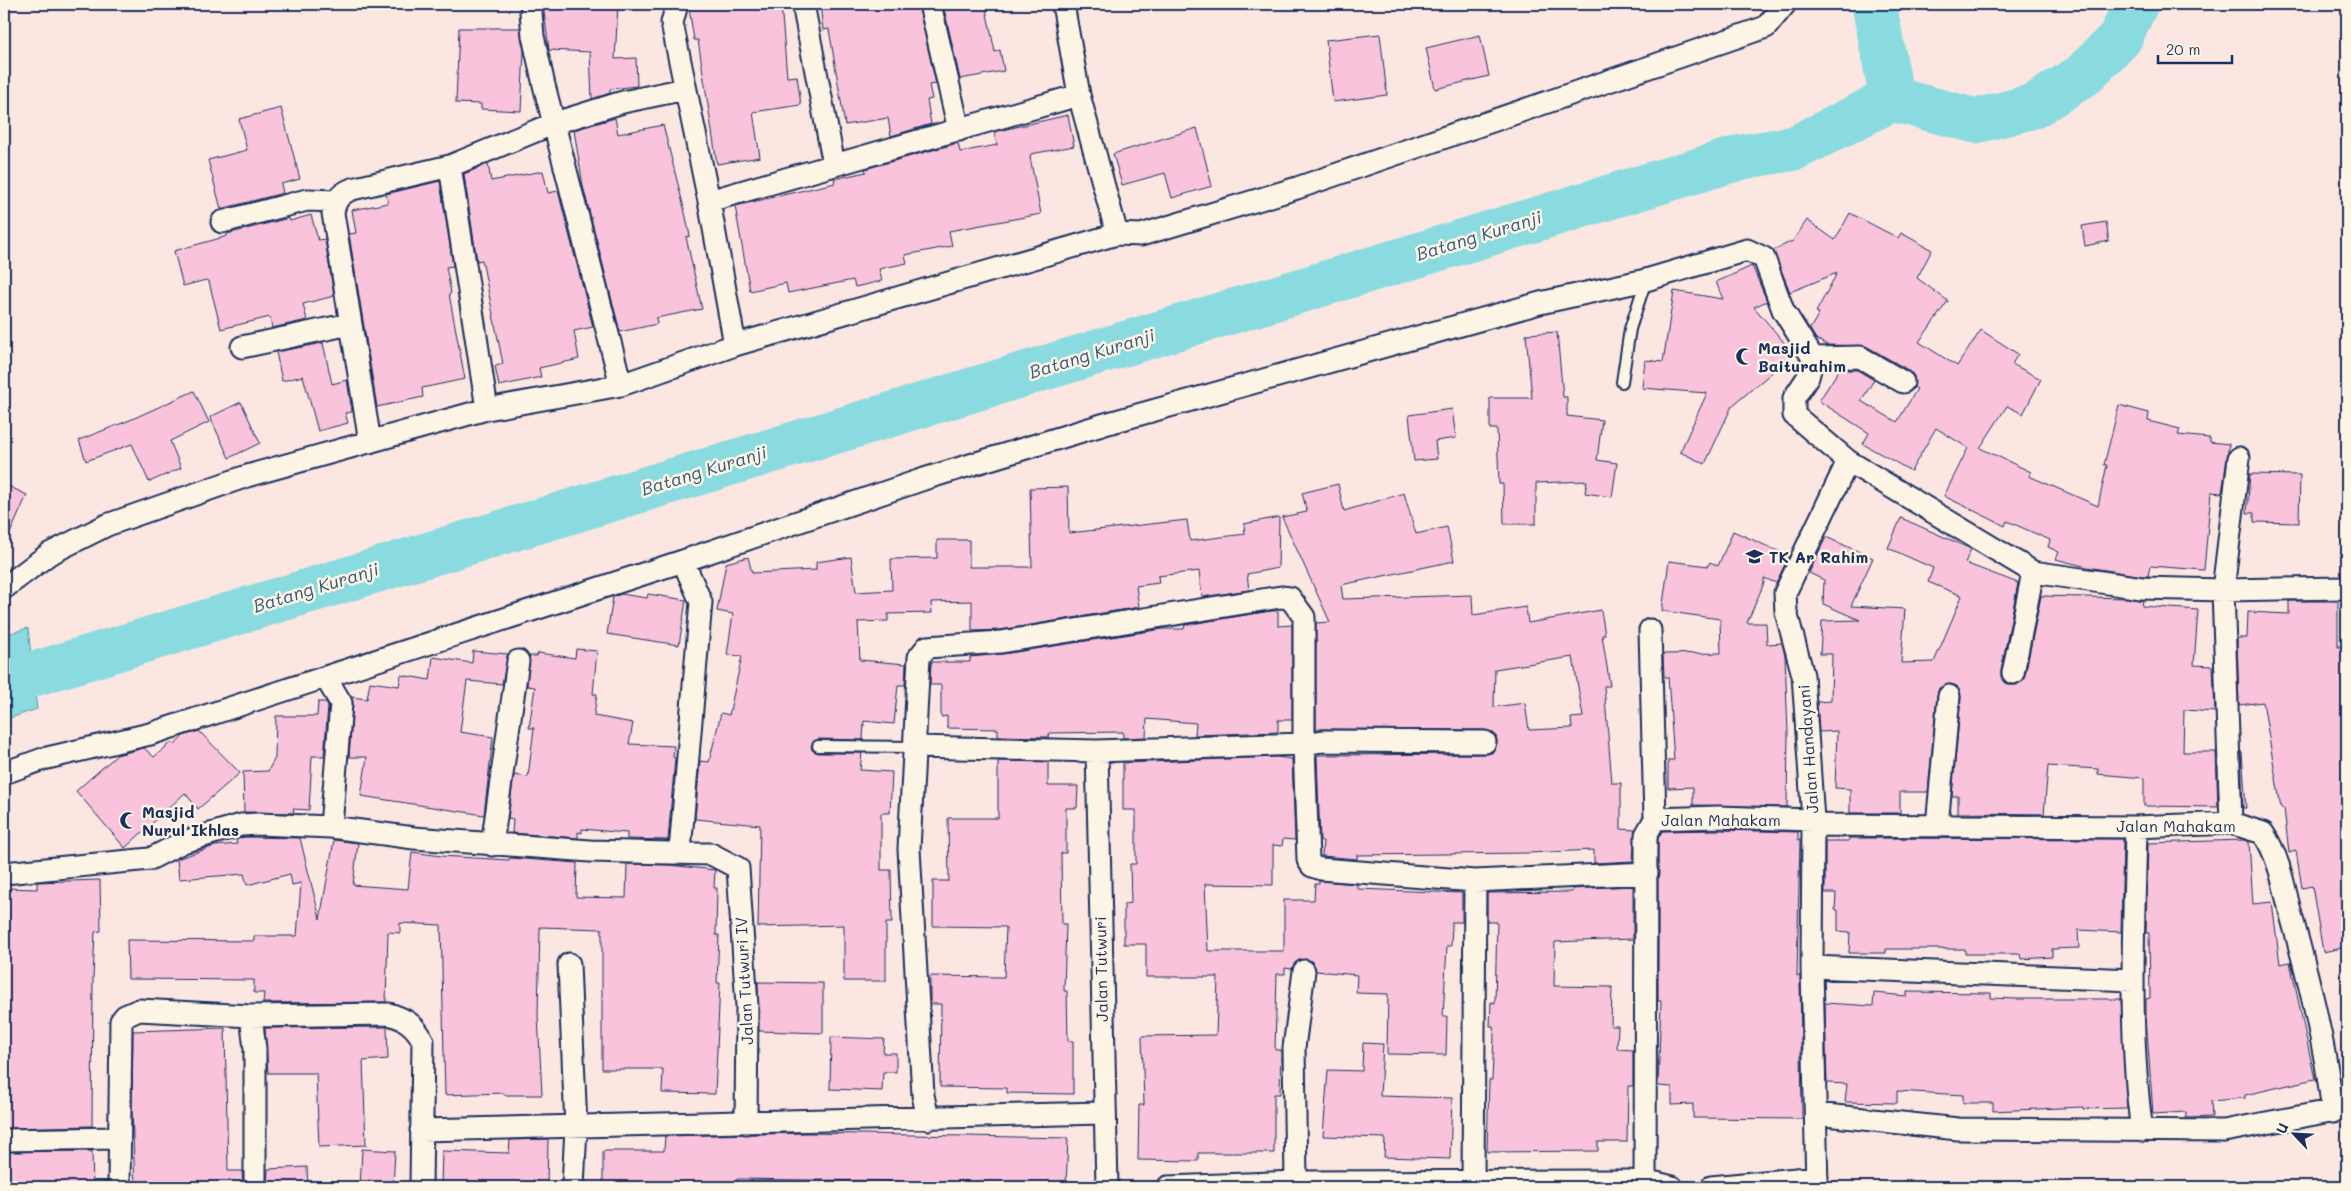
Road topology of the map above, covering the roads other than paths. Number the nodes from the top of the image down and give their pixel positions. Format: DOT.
graph roads {
  1 [pos="677,4"];
  2 [pos="803,4"];
  3 [pos="930,4"];
  4 [pos="1063,4"];
  5 [pos="1785,4"];
  6 [pos="531,12"];
  7 [pos="686,89"];
  8 [pos="1079,95"];
  9 [pos="555,123"];
  10 [pos="959,130"];
  11 [pos="450,166"];
  12 [pos="834,166"];
  13 [pos="336,201"];
  14 [pos="709,201"];
  15 [pos="222,222"];
  16 [pos="1117,234"];
  17 [pos="1646,280"];
  18 [pos="350,324"];
  19 [pos="735,346"];
  20 [pos="242,347"];
  21 [pos="1813,358"];
  22 [pos="1622,382"];
  23 [pos="1903,382"];
  24 [pos="621,385"];
  25 [pos="487,409"];
  26 [pos="370,442"];
  27 [pos="2239,458"];
  28 [pos="1848,461"];
  29 [pos="683,561"];
  30 [pos="2033,572"];
  31 [pos="4,588"];
  32 [pos="2347,588"];
  33 [pos="2223,590"];
  34 [pos="1650,630"];
  35 [pos="518,661"];
  36 [pos="2014,673"];
  37 [pos="326,678"];
  38 [pos="1950,696"];
  39 [pos="1485,742"];
  40 [pos="1304,744"];
  41 [pos="818,746"];
  42 [pos="915,747"];
  43 [pos="1097,751"];
  44 [pos="4,773"];
  45 [pos="1655,818"];
  46 [pos="1813,823"];
  47 [pos="2231,823"];
  48 [pos="1937,826"];
  49 [pos="331,827"];
  50 [pos="2136,827"];
  51 [pos="492,844"];
  52 [pos="680,851"];
  53 [pos="1647,872"];
  54 [pos="4,873"];
  55 [pos="1475,881"];
  56 [pos="569,964"];
  57 [pos="1812,967"];
  58 [pos="1304,971"];
  59 [pos="2133,980"];
  60 [pos="251,1016"];
  61 [pos="2340,1110"];
  62 [pos="1103,1113"];
  63 [pos="1816,1114"];
  64 [pos="928,1119"];
  65 [pos="746,1123"];
  66 [pos="576,1127"];
  67 [pos="421,1130"];
  68 [pos="2142,1131"];
  69 [pos="118,1138"];
  70 [pos="4,1140"];
  71 [pos="1296,1182"];
  72 [pos="1473,1182"];
  73 [pos="1645,1182"];
  74 [pos="1817,1182"];
  75 [pos="119,1187"];
  76 [pos="255,1187"];
  77 [pos="421,1187"];
  78 [pos="573,1187"];
  79 [pos="1107,1187"];
  80 [pos="1168,1187"];
  81 [pos="1672,1187"];
  82 [pos="1711,1187"];
  1 -- 7 [label="street"];
  2 -- 12 [label="street"];
  3 -- 10 [label="street"];
  4 -- 8 [label="street"];
  5 -- 16 [label="street"];
  6 -- 9 [label="street"];
  7 -- 9 [label="street"];
  7 -- 14 [label="street"];
  8 -- 10 [label="street"];
  8 -- 16 [label="street"];
  9 -- 11 [label="street"];
  9 -- 24 [label="street"];
  10 -- 12 [label="street"];
  11 -- 13 [label="street"];
  11 -- 25 [label="street"];
  12 -- 14 [label="street"];
  13 -- 15 [label="street"];
  13 -- 18 [label="street"];
  14 -- 19 [label="street"];
  16 -- 19 [label="street"];
  17 -- 21 [label="street"];
  17 -- 22 [label="lane"];
  17 -- 29 [label="street"];
  18 -- 20 [label="street"];
  18 -- 26 [label="street"];
  19 -- 24 [label="street"];
  21 -- 23 [label="street"];
  21 -- 28 [label="street"];
  24 -- 25 [label="street"];
  25 -- 26 [label="street"];
  26 -- 31 [label="street"];
  27 -- 33 [label="street"];
  28 -- 30 [label="street"];
  28 -- 46 [label="street, Jalan Handayani"];
  29 -- 37 [label="street"];
  29 -- 52 [label="street"];
  30 -- 33 [label="street"];
  30 -- 36 [label="street"];
  32 -- 33 [label="street"];
  33 -- 47 [label="street"];
  34 -- 45 [label="street"];
  35 -- 51 [label="street"];
  37 -- 44 [label="street"];
  37 -- 49 [label="street"];
  38 -- 48 [label="street"];
  39 -- 40 [label="street"];
  40 -- 42 [label="street"];
  40 -- 43 [label="street"];
  40 -- 55 [label="street"];
  41 -- 42 [label="lane"];
  42 -- 43 [label="street"];
  42 -- 64 [label="street"];
  43 -- 62 [label="street, Jalan Tutwuri"];
  45 -- 46 [label="street, Jalan Mahakam"];
  45 -- 53 [label="street, Jalan Mahakam"];
  46 -- 48 [label="street, Jalan Mahakam"];
  46 -- 57 [label="street, Jalan Handayani"];
  47 -- 50 [label="street, Jalan Mahakam"];
  47 -- 61 [label="street, Jalan Mahakam"];
  48 -- 50 [label="street, Jalan Mahakam"];
  49 -- 51 [label="street"];
  49 -- 54 [label="street"];
  50 -- 59 [label="street"];
  51 -- 52 [label="street"];
  52 -- 65 [label="street, Jalan Tutwuri IV"];
  53 -- 55 [label="street"];
  53 -- 73 [label="street, Jalan Mahakam"];
  55 -- 72 [label="street"];
  56 -- 66 [label="street"];
  57 -- 59 [label="street"];
  57 -- 63 [label="street, Jalan Handayani"];
  58 -- 71 [label="street"];
  59 -- 68 [label="street"];
  60 -- 67 [label="street"];
  60 -- 69 [label="street"];
  60 -- 76 [label="street"];
  61 -- 68 [label="street"];
  62 -- 64 [label="street"];
  62 -- 79 [label="street, Jalan Tutwuri"];
  63 -- 68 [label="street"];
  63 -- 74 [label="street, Jalan Handayani"];
  64 -- 65 [label="street"];
  65 -- 66 [label="street"];
  66 -- 67 [label="street"];
  66 -- 78 [label="street"];
  67 -- 77 [label="street"];
  69 -- 70 [label="street"];
  69 -- 75 [label="street"];
  71 -- 72 [label="street"];
  71 -- 80 [label="street"];
  72 -- 73 [label="street"];
  73 -- 81 [label="street"];
  74 -- 82 [label="street"];
}
